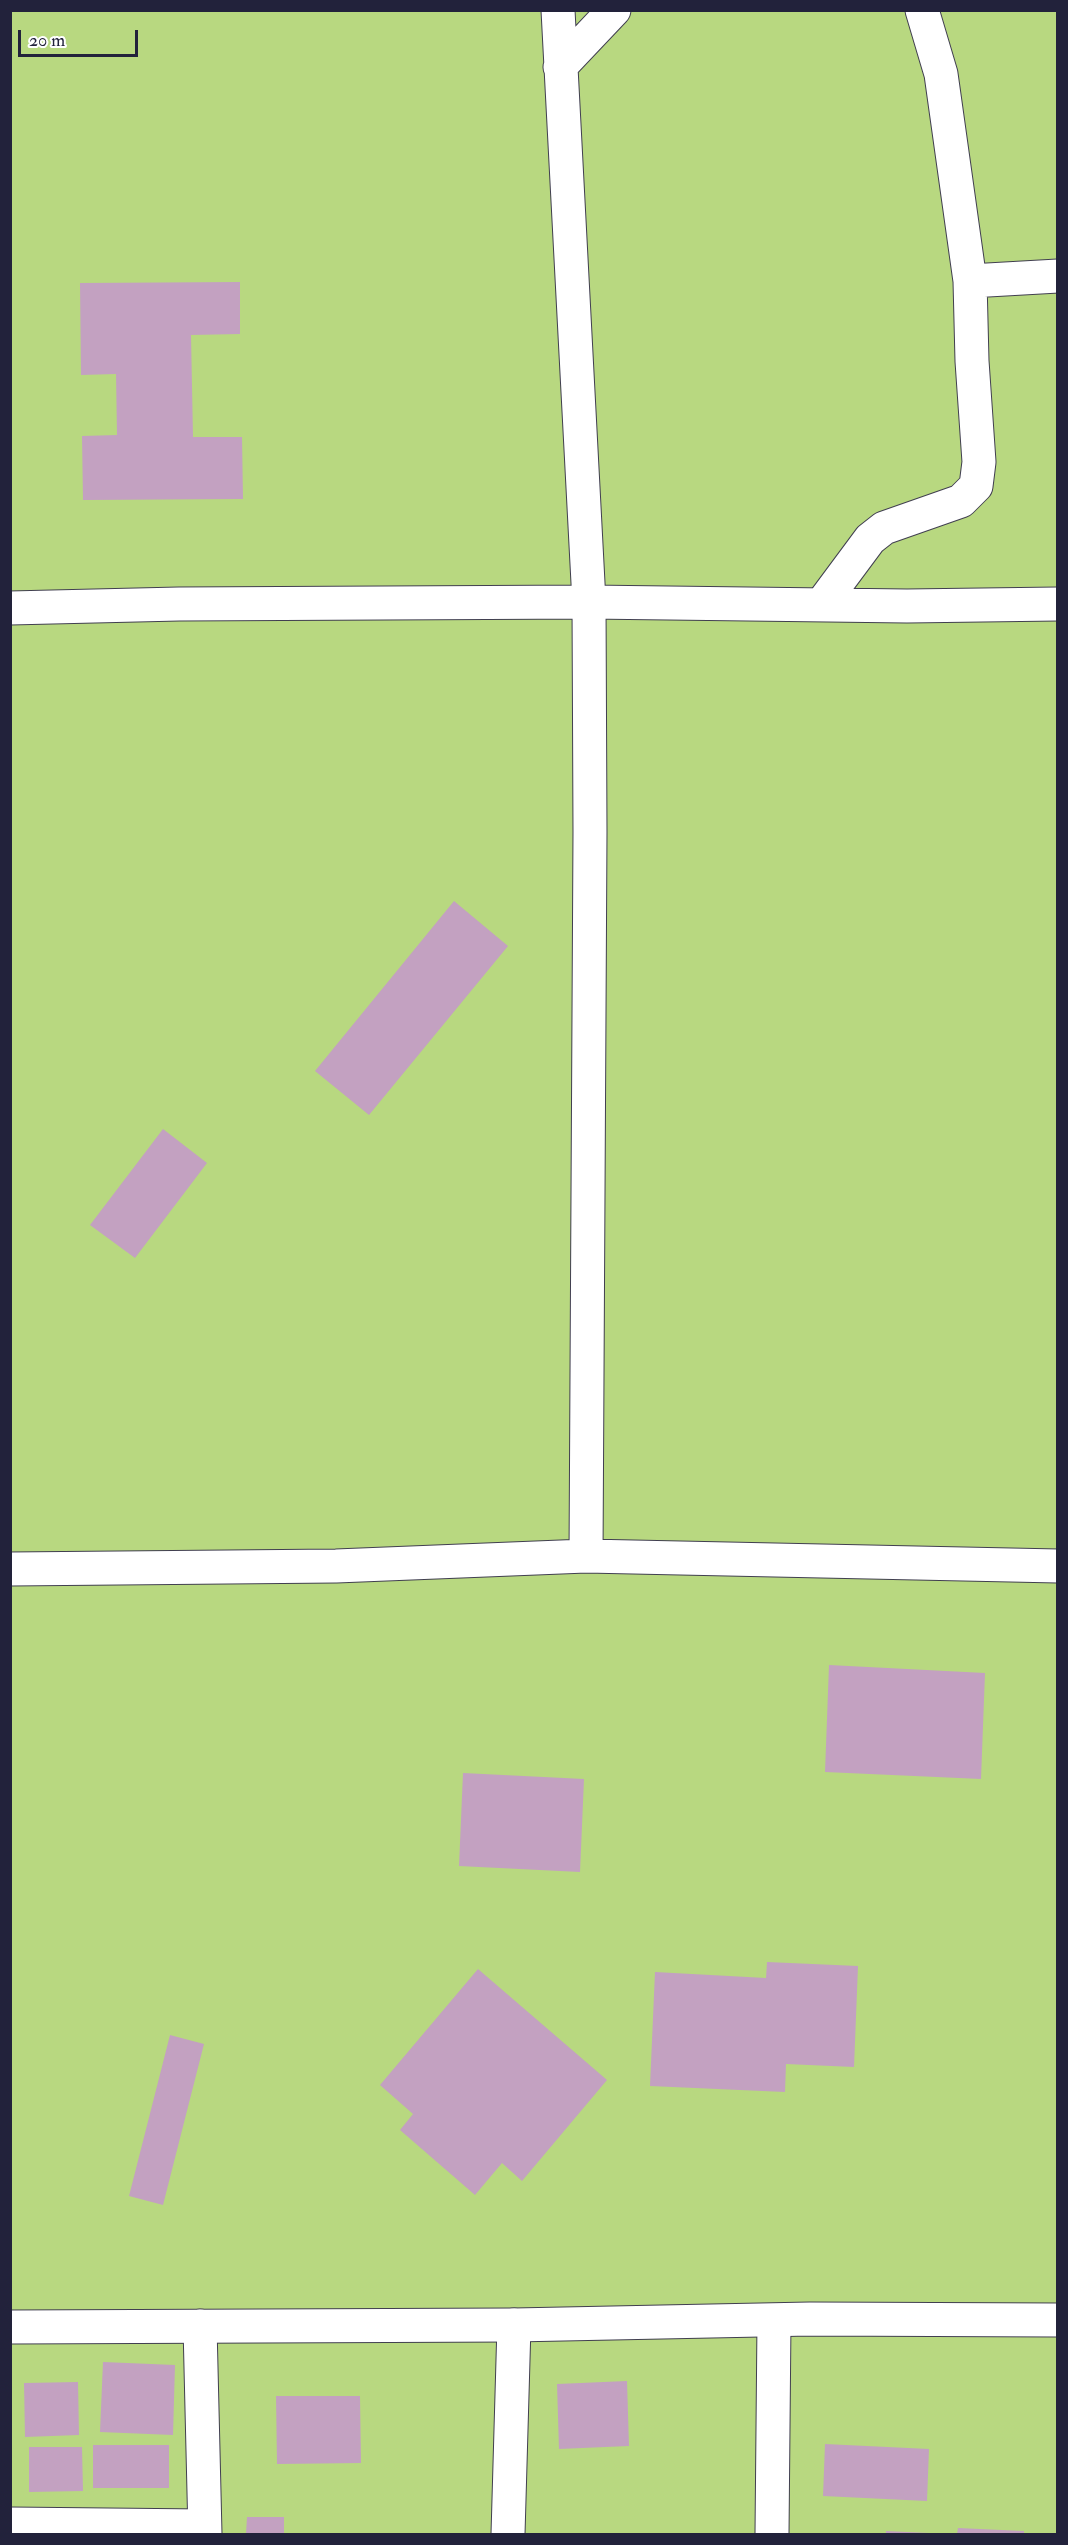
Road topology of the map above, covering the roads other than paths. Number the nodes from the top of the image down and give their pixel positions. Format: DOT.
graph roads {
  1 [pos="558,10"];
  2 [pos="614,10"];
  3 [pos="922,10"];
  4 [pos="561,67"];
  5 [pos="1058,276"];
  6 [pos="970,281"];
  7 [pos="589,602"];
  8 [pos="1058,604"];
  9 [pos="821,605"];
  10 [pos="10,608"];
  11 [pos="586,1556"];
  12 [pos="1058,1566"];
  13 [pos="10,1569"];
  14 [pos="1058,2320"];
  15 [pos="774,2321"];
  16 [pos="513,2325"];
  17 [pos="200,2326"];
  18 [pos="10,2327"];
  19 [pos="10,2524"];
  20 [pos="204,2530"];
  21 [pos="508,2535"];
  22 [pos="772,2535"];
  1 -- 4 [label="street"];
  2 -- 4 [label="street"];
  3 -- 6 [label="street"];
  4 -- 7 [label="street"];
  5 -- 6 [label="street"];
  6 -- 9 [label="street"];
  7 -- 9 [label="street"];
  7 -- 10 [label="street"];
  7 -- 11 [label="street"];
  8 -- 9 [label="street"];
  11 -- 12 [label="street"];
  11 -- 13 [label="street"];
  14 -- 15 [label="street"];
  15 -- 16 [label="street"];
  15 -- 22 [label="street"];
  16 -- 17 [label="street"];
  16 -- 21 [label="street"];
  17 -- 18 [label="street"];
  17 -- 20 [label="street"];
  19 -- 20 [label="street"];
}
